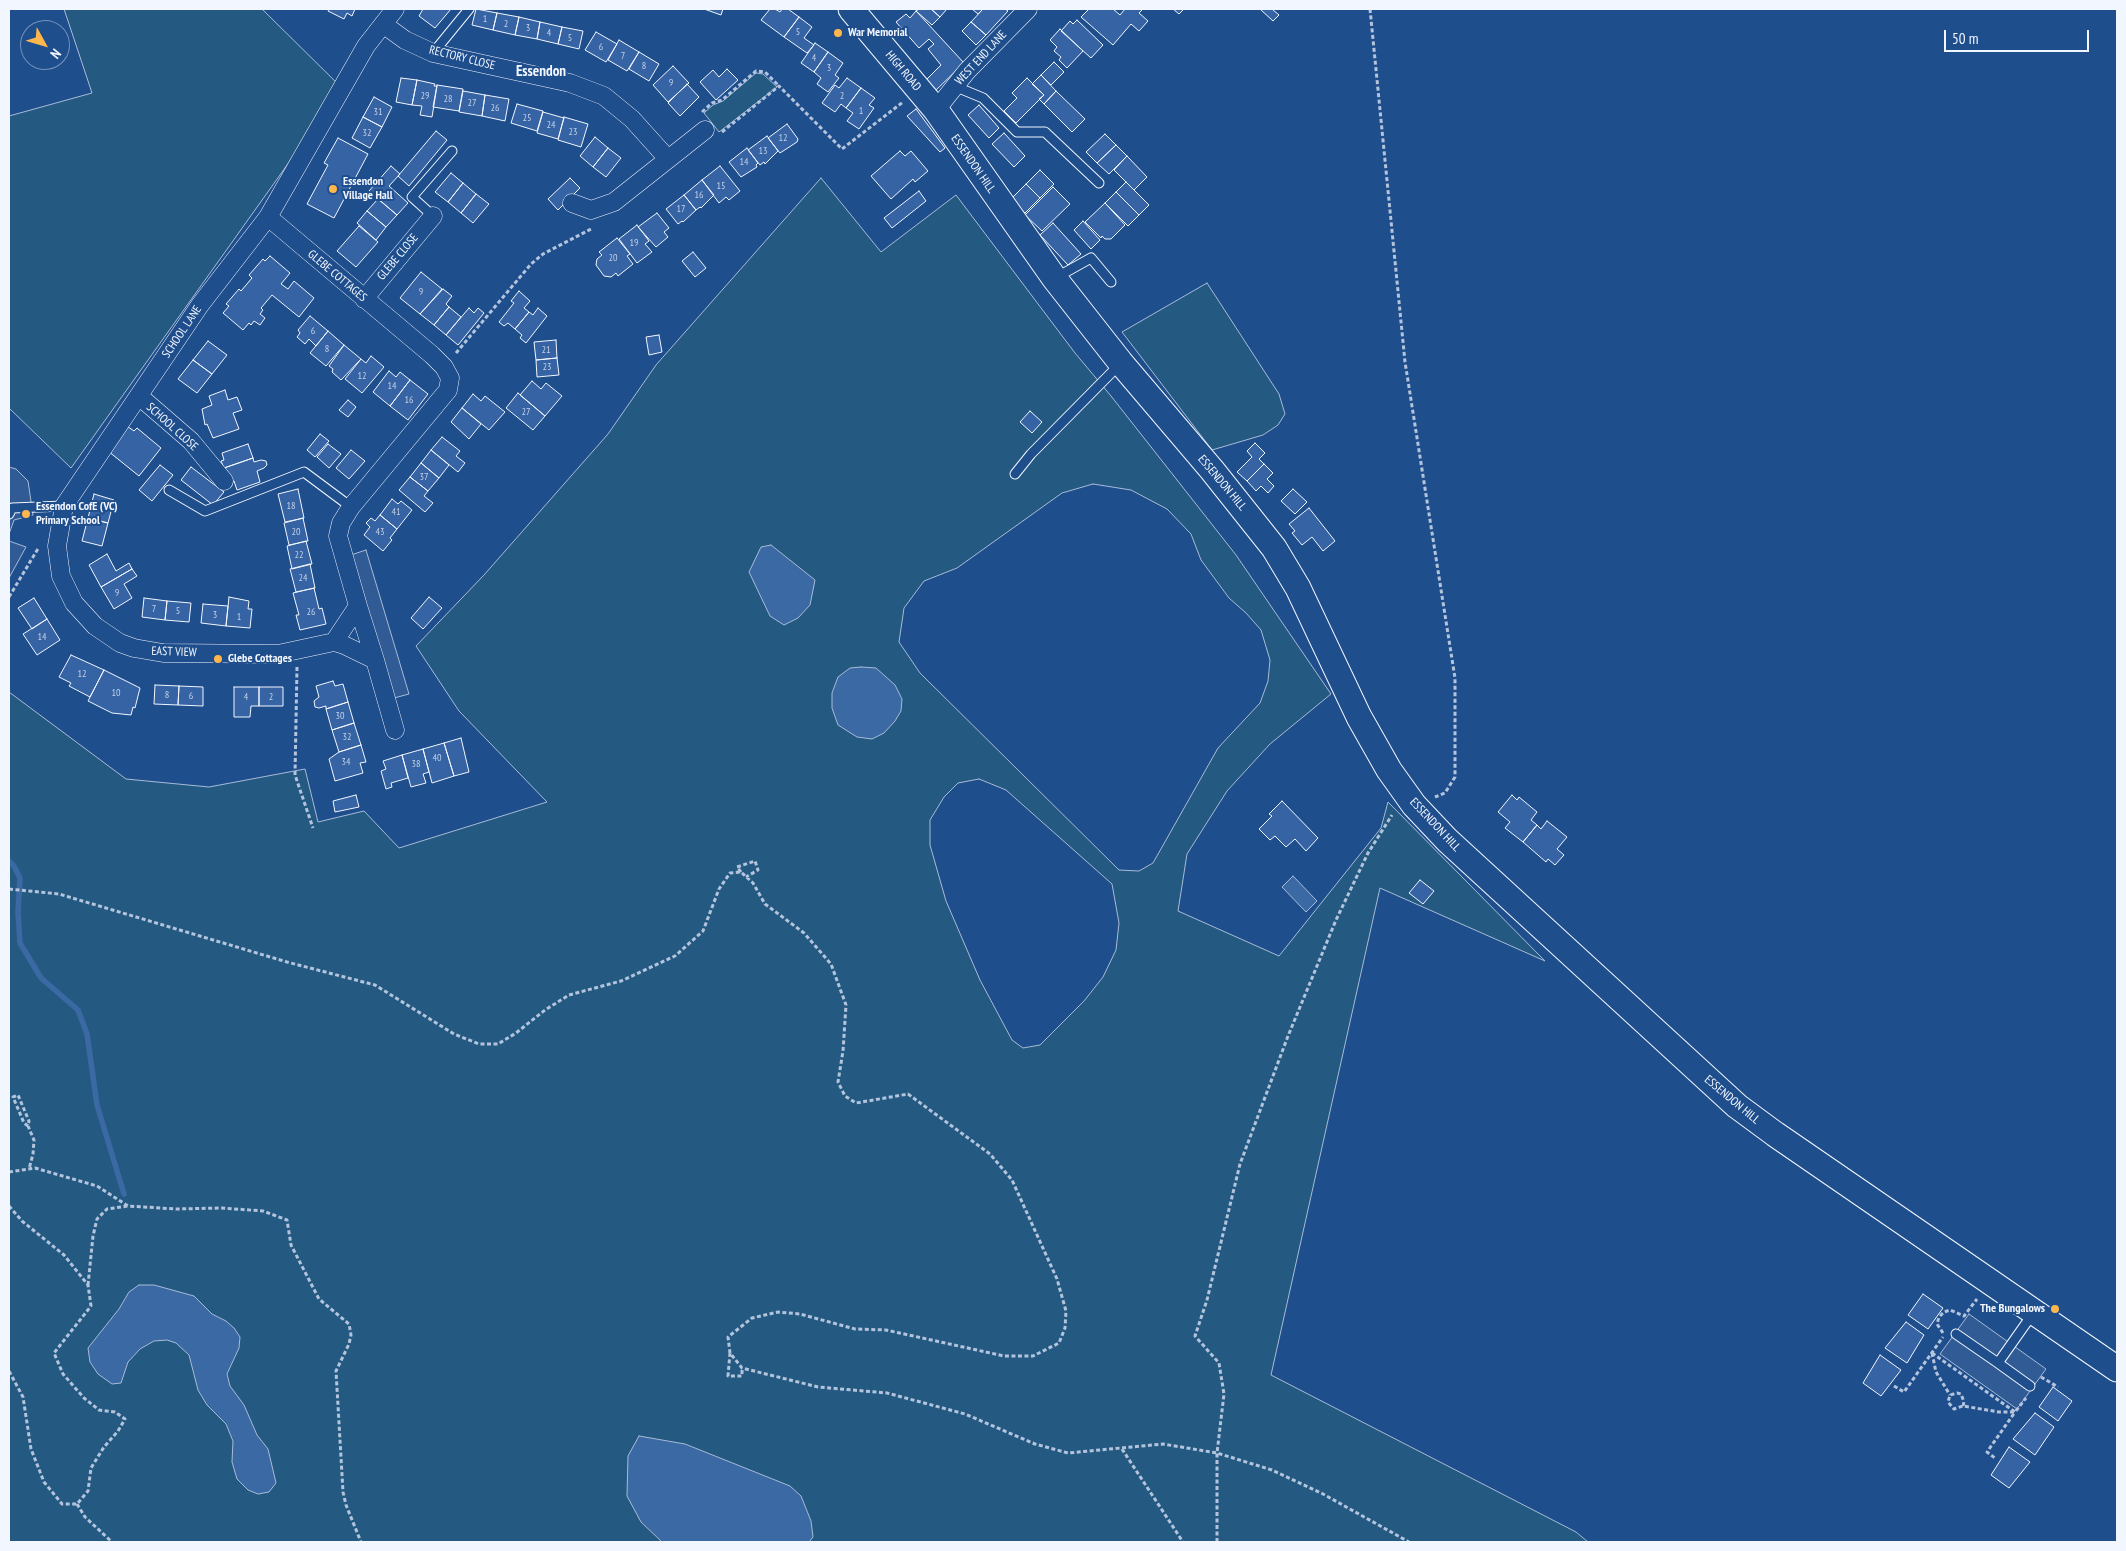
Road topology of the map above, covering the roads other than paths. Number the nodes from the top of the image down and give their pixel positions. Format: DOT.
graph roads {
  1 [pos="395,9"];
  2 [pos="469,9"];
  3 [pos="851,9"];
  4 [pos="1028,9"];
  5 [pos="383,24"];
  6 [pos="433,54"];
  7 [pos="954,86"];
  8 [pos="936,110"];
  9 [pos="711,133"];
  10 [pos="452,151"];
  11 [pos="668,159"];
  12 [pos="1099,183"];
  13 [pos="572,203"];
  14 [pos="268,216"];
  15 [pos="433,216"];
  16 [pos="1055,279"];
  17 [pos="1111,282"];
  18 [pos="364,299"];
  19 [pos="1121,363"];
  20 [pos="138,396"];
  21 [pos="1015,474"];
  22 [pos="224,481"];
  23 [pos="169,490"];
  24 [pos="64,506"];
  25 [pos="351,507"];
  26 [pos="9,514"];
  27 [pos="358,606"];
  28 [pos="334,642"];
  29 [pos="134,648"];
  30 [pos="375,660"];
  31 [pos="395,730"];
  32 [pos="2034,1312"];
  33 [pos="1956,1334"];
  34 [pos="1998,1363"];
  35 [pos="2117,1369"];
  36 [pos="2030,1386"];
  1 -- 5 [label="street, SCHOOL LANE"];
  2 -- 6 [label="lane"];
  3 -- 8 [label="main road, HIGH ROAD"];
  4 -- 7 [label="street, WEST END LANE"];
  5 -- 6 [label="street, RECTORY CLOSE"];
  5 -- 14 [label="street, SCHOOL LANE"];
  6 -- 11 [label="street, RECTORY CLOSE"];
  7 -- 8 [label="street, WEST END LANE"];
  7 -- 12 [label="lane"];
  8 -- 16 [label="main road, ESSENDON HILL"];
  9 -- 11 [label="street"];
  10 -- 15 [label="lane"];
  11 -- 13 [label="street"];
  14 -- 18 [label="street, GLEBE COTTAGES"];
  14 -- 20 [label="street, SCHOOL LANE"];
  15 -- 18 [label="street, GLEBE CLOSE"];
  16 -- 17 [label="lane"];
  16 -- 19 [label="main road, ESSENDON HILL"];
  18 -- 25 [label="street, GLEBE COTTAGES"];
  19 -- 21 [label="lane"];
  19 -- 32 [label="main road, ESSENDON HILL"];
  20 -- 22 [label="street, SCHOOL CLOSE"];
  20 -- 24 [label="street, SCHOOL LANE"];
  23 -- 25 [label="lane"];
  24 -- 26 [label="lane"];
  24 -- 29 [label="street, SCHOOL LANE"];
  25 -- 27 [label="street"];
  27 -- 28 [label="street"];
  27 -- 30 [label="street"];
  28 -- 29 [label="street, EAST VIEW"];
  28 -- 30 [label="street"];
  30 -- 31 [label="street"];
  32 -- 34 [label="lane"];
  32 -- 35 [label="main road, ESSENDON HILL"];
  33 -- 34 [label="lane"];
  34 -- 36 [label="lane"];
}
